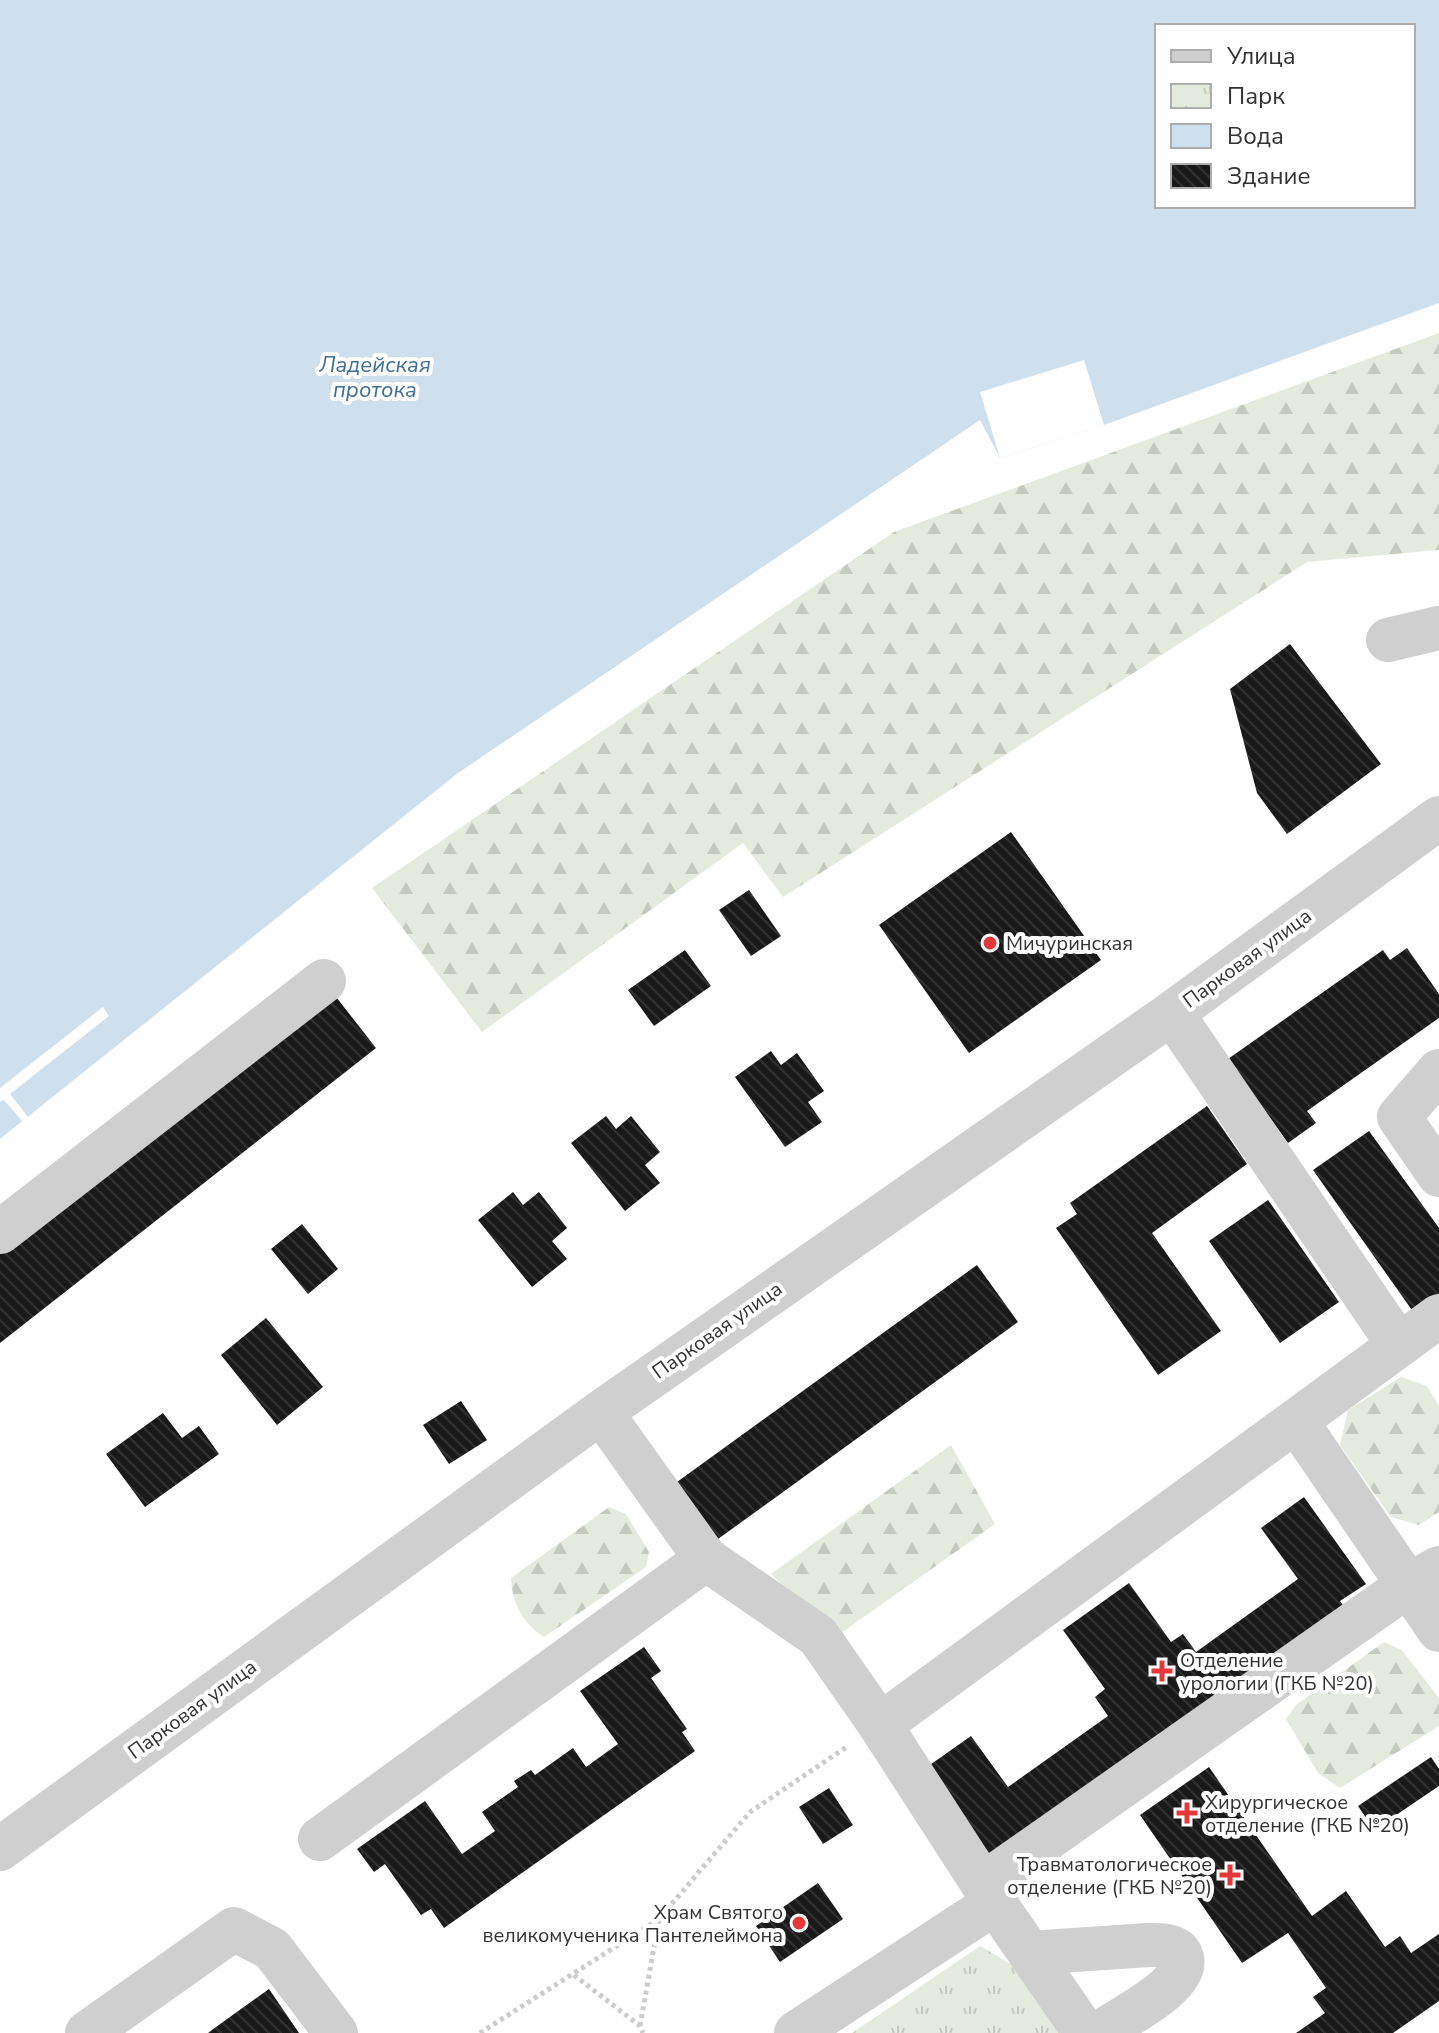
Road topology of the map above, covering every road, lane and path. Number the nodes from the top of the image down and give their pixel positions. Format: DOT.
graph roads {
  1 [pos="1439,628"];
  2 [pos="1388,640"];
  3 [pos="1439,818"];
  4 [pos="324,981"];
  5 [pos="1172,1013"];
  6 [pos="1439,1071"];
  7 [pos="1439,1175"];
  8 [pos="0,1232"];
  9 [pos="1439,1316"];
  10 [pos="1398,1344"];
  11 [pos="601,1412"];
  12 [pos="1296,1421"];
  13 [pos="706,1559"];
  14 [pos="1423,1577"];
  15 [pos="1439,1630"];
  16 [pos="880,1725"];
  17 [pos="320,1839"];
  18 [pos="0,1849"];
  19 [pos="989,1893"];
  20 [pos="659,1919"];
  21 [pos="1030,1953"];
  22 [pos="574,1975"];
  23 [pos="642,2030"];
  24 [pos="87,2033"];
  25 [pos="336,2033"];
  26 [pos="480,2033"];
  27 [pos="796,2033"];
  28 [pos="1085,2033"];
  29 [pos="1100,2033"];
  1 -- 2 [label="street"];
  3 -- 5 [label="street, Парковая улица"];
  4 -- 8 [label="street"];
  5 -- 10 [label="street"];
  5 -- 11 [label="street, Парковая улица"];
  6 -- 7 [label="street"];
  9 -- 10 [label="street"];
  10 -- 12 [label="street"];
  11 -- 13 [label="street"];
  11 -- 18 [label="street, Парковая улица"];
  12 -- 14 [label="street"];
  12 -- 16 [label="street"];
  13 -- 16 [label="street"];
  13 -- 17 [label="street"];
  14 -- 15 [label="street"];
  14 -- 19 [label="street"];
  16 -- 19 [label="street"];
  16 -- 20 [label="path"];
  19 -- 21 [label="street"];
  19 -- 27 [label="street"];
  20 -- 22 [label="path"];
  20 -- 23 [label="path"];
  21 -- 28 [label="street"];
  21 -- 29 [label="street"];
  22 -- 23 [label="path"];
  22 -- 26 [label="path"];
  24 -- 25 [label="street"];
}
